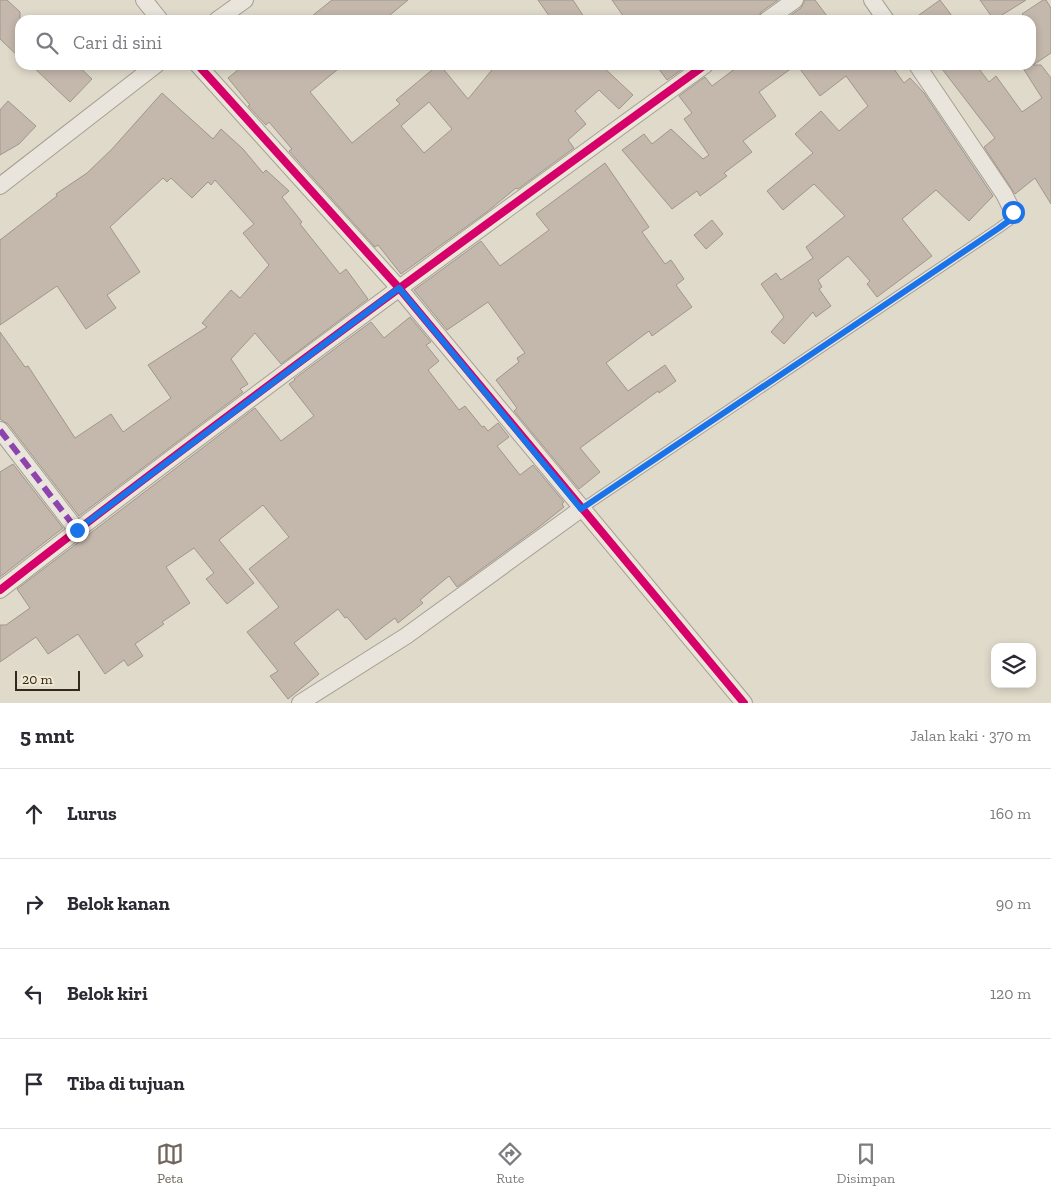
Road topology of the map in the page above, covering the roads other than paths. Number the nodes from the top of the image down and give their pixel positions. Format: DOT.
graph roads {
  1 [pos="144,0"];
  2 [pos="245,0"];
  3 [pos="795,0"];
  4 [pos="872,0"];
  5 [pos="156,15"];
  6 [pos="224,15"];
  7 [pos="774,15"];
  8 [pos="882,15"];
  9 [pos="150,70"];
  10 [pos="203,70"];
  11 [pos="698,70"];
  12 [pos="920,70"];
  13 [pos="0,186"];
  14 [pos="1013,212"];
  15 [pos="399,288"];
  16 [pos="0,430"];
  17 [pos="581,509"];
  18 [pos="77,530"];
  19 [pos="0,590"];
  20 [pos="300,703"];
  21 [pos="744,703"];
  1 -- 5 [label="street"];
  2 -- 6 [label="street"];
  3 -- 7 [label="street"];
  4 -- 8 [label="street"];
  9 -- 13 [label="street"];
  10 -- 15 [label="street"];
  11 -- 15 [label="street"];
  12 -- 14 [label="street"];
  14 -- 17 [label="lane"];
  15 -- 17 [label="street"];
  15 -- 18 [label="street"];
  16 -- 18 [label="street"];
  17 -- 20 [label="street"];
  17 -- 21 [label="street"];
  18 -- 19 [label="street"];
}
